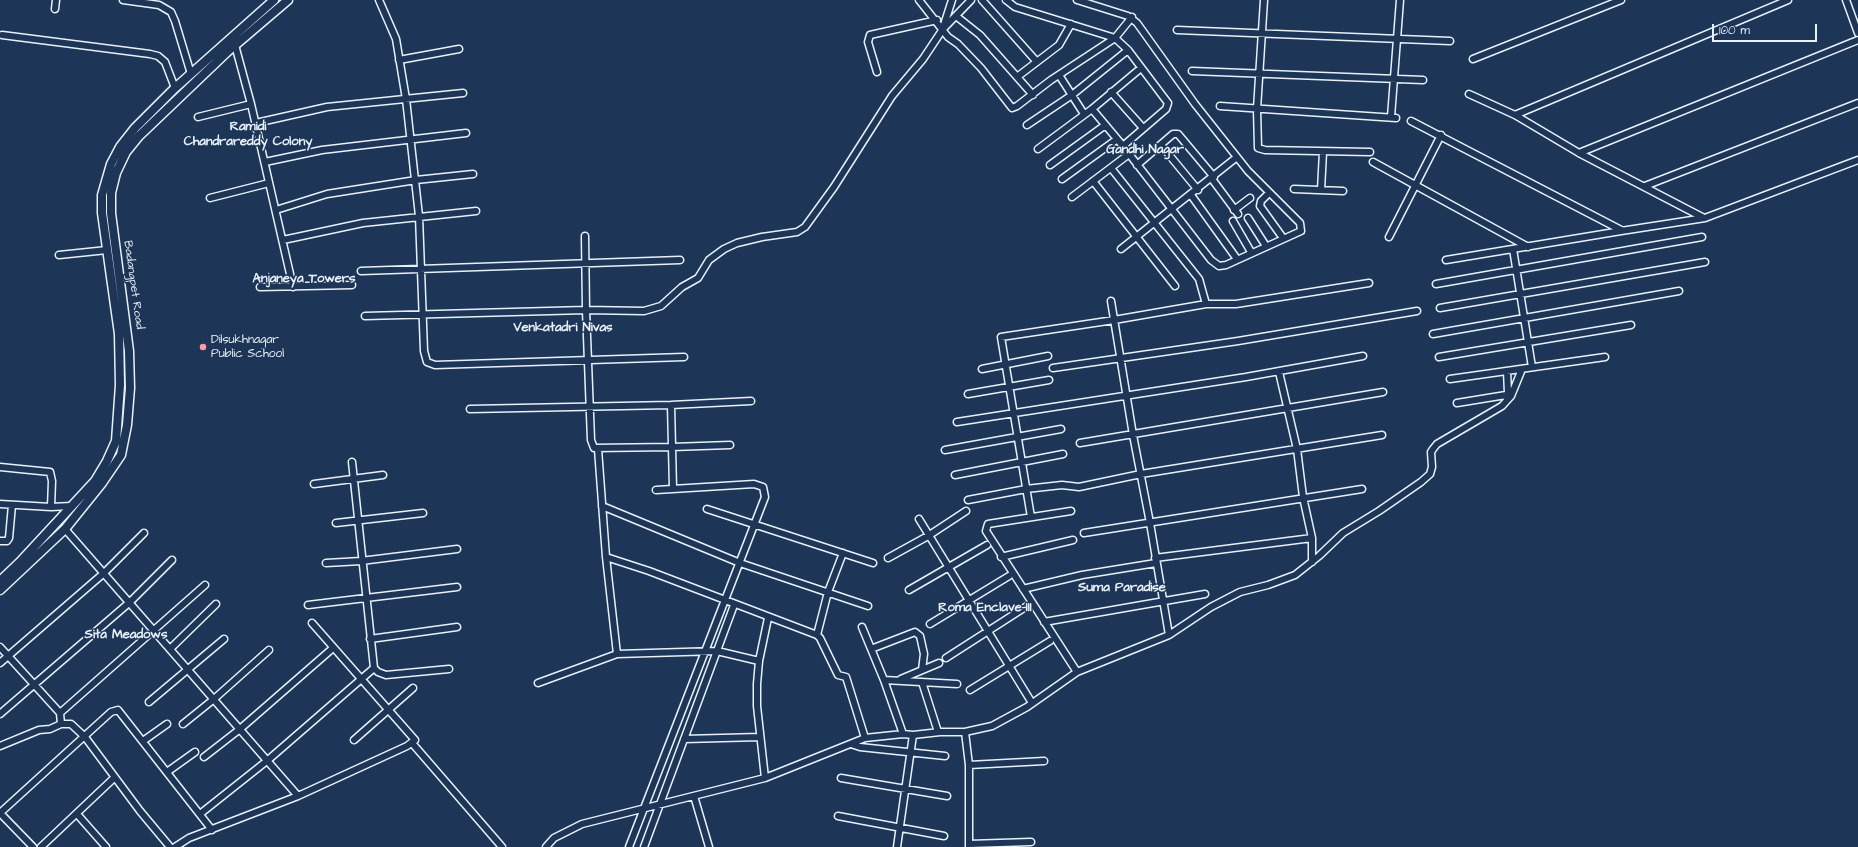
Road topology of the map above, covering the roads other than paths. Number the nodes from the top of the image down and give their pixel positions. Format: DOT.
graph roads {
  1 [pos="56,0"];
  2 [pos="122,0"];
  3 [pos="288,0"];
  4 [pos="379,0"];
  5 [pos="919,0"];
  6 [pos="952,0"];
  7 [pos="971,0"];
  8 [pos="982,0"];
  9 [pos="1006,0"];
  10 [pos="1077,0"];
  11 [pos="1264,0"];
  12 [pos="1400,0"];
  13 [pos="1621,0"];
  14 [pos="1788,0"];
  15 [pos="1846,0"];
  16 [pos="277,2"];
  17 [pos="55,9"];
  18 [pos="956,16"];
  19 [pos="1132,17"];
  20 [pos="936,20"];
  21 [pos="1071,24"];
  22 [pos="943,30"];
  23 [pos="1177,30"];
  24 [pos="1262,33"];
  25 [pos="1858,33"];
  26 [pos="2,35"];
  27 [pos="1115,38"];
  28 [pos="1398,38"];
  29 [pos="1450,40"];
  30 [pos="1858,40"];
  31 [pos="235,45"];
  32 [pos="459,49"];
  33 [pos="1128,50"];
  34 [pos="1473,59"];
  35 [pos="400,60"];
  36 [pos="1036,62"];
  37 [pos="1141,68"];
  38 [pos="1192,71"];
  39 [pos="877,72"];
  40 [pos="191,74"];
  41 [pos="1059,75"];
  42 [pos="1259,75"];
  43 [pos="1017,77"];
  44 [pos="1394,78"];
  45 [pos="1423,80"];
  46 [pos="175,88"];
  47 [pos="1111,92"];
  48 [pos="463,93"];
  49 [pos="1469,94"];
  50 [pos="1033,95"];
  51 [pos="1072,95"];
  52 [pos="406,99"];
  53 [pos="1858,103"];
  54 [pos="251,104"];
  55 [pos="1220,106"];
  56 [pos="1257,108"];
  57 [pos="1092,109"];
  58 [pos="1084,114"];
  59 [pos="1515,115"];
  60 [pos="198,117"];
  61 [pos="1411,121"];
  62 [pos="256,123"];
  63 [pos="1027,125"];
  64 [pos="1104,126"];
  65 [pos="1143,128"];
  66 [pos="466,133"];
  67 [pos="1441,135"];
  68 [pos="411,140"];
  69 [pos="1116,140"];
  70 [pos="1160,145"];
  71 [pos="1123,146"];
  72 [pos="1038,149"];
  73 [pos="1323,152"];
  74 [pos="1370,152"];
  75 [pos="1580,153"];
  76 [pos="1129,154"];
  77 [pos="1237,157"];
  78 [pos="1858,160"];
  79 [pos="265,162"];
  80 [pos="1373,162"];
  81 [pos="1050,165"];
  82 [pos="1136,165"];
  83 [pos="1111,168"];
  84 [pos="473,174"];
  85 [pos="1213,178"];
  86 [pos="1062,179"];
  87 [pos="416,180"];
  88 [pos="1093,181"];
  89 [pos="269,183"];
  90 [pos="1416,185"];
  91 [pos="1645,186"];
  92 [pos="1294,189"];
  93 [pos="1198,190"];
  94 [pos="1321,190"];
  95 [pos="1343,191"];
  96 [pos="1269,193"];
  97 [pos="1191,195"];
  98 [pos="1072,197"];
  99 [pos="210,198"];
  100 [pos="1250,198"];
  101 [pos="276,210"];
  102 [pos="1172,210"];
  103 [pos="476,211"];
  104 [pos="419,216"];
  105 [pos="1248,218"];
  106 [pos="1705,218"];
  107 [pos="1233,221"];
  108 [pos="1155,223"];
  109 [pos="1621,230"];
  110 [pos="585,236"];
  111 [pos="1136,236"];
  112 [pos="1389,237"];
  113 [pos="1702,237"];
  114 [pos="1283,238"];
  115 [pos="282,240"];
  116 [pos="1266,246"];
  117 [pos="1528,247"];
  118 [pos="1122,249"];
  119 [pos="1513,249"];
  120 [pos="107,250"];
  121 [pos="1251,252"];
  122 [pos="59,255"];
  123 [pos="1237,259"];
  124 [pos="680,260"];
  125 [pos="1446,260"];
  126 [pos="585,262"];
  127 [pos="1705,262"];
  128 [pos="421,270"];
  129 [pos="1516,270"];
  130 [pos="361,272"];
  131 [pos="1369,283"];
  132 [pos="1436,284"];
  133 [pos="352,285"];
  134 [pos="293,286"];
  135 [pos="1175,286"];
  136 [pos="260,287"];
  137 [pos="1679,291"];
  138 [pos="1520,294"];
  139 [pos="1111,301"];
  140 [pos="1206,304"];
  141 [pos="1440,308"];
  142 [pos="586,310"];
  143 [pos="1417,311"];
  144 [pos="423,314"];
  145 [pos="365,316"];
  146 [pos="1524,318"];
  147 [pos="1114,320"];
  148 [pos="1631,325"];
  149 [pos="1433,334"];
  150 [pos="1528,342"];
  151 [pos="1048,356"];
  152 [pos="1363,356"];
  153 [pos="684,357"];
  154 [pos="1439,357"];
  155 [pos="1605,357"];
  156 [pos="1121,358"];
  157 [pos="588,361"];
  158 [pos="1005,364"];
  159 [pos="1532,367"];
  160 [pos="1053,368"];
  161 [pos="1522,368"];
  162 [pos="982,369"];
  163 [pos="1507,371"];
  164 [pos="1279,372"];
  165 [pos="1450,379"];
  166 [pos="1049,380"];
  167 [pos="1009,387"];
  168 [pos="1383,392"];
  169 [pos="968,394"];
  170 [pos="1126,395"];
  171 [pos="751,401"];
  172 [pos="1457,403"];
  173 [pos="671,405"];
  174 [pos="591,407"];
  175 [pos="1288,408"];
  176 [pos="470,409"];
  177 [pos="1013,413"];
  178 [pos="957,422"];
  179 [pos="1061,429"];
  180 [pos="1133,435"];
  181 [pos="1382,436"];
  182 [pos="1017,437"];
  183 [pos="1080,443"];
  184 [pos="730,445"];
  185 [pos="672,447"];
  186 [pos="598,449"];
  187 [pos="1297,449"];
  188 [pos="945,450"];
  189 [pos="1063,454"];
  190 [pos="352,462"];
  191 [pos="1022,462"];
  192 [pos="0,467"];
  193 [pos="1141,474"];
  194 [pos="383,475"];
  195 [pos="955,475"];
  196 [pos="353,479"];
  197 [pos="314,484"];
  198 [pos="1362,488"];
  199 [pos="673,489"];
  200 [pos="1026,489"];
  201 [pos="656,490"];
  202 [pos="1303,497"];
  203 [pos="968,500"];
  204 [pos="0,504"];
  205 [pos="12,505"];
  206 [pos="72,506"];
  207 [pos="602,506"];
  208 [pos="51,507"];
  209 [pos="707,509"];
  210 [pos="966,511"];
  211 [pos="1071,511"];
  212 [pos="423,513"];
  213 [pos="1031,517"];
  214 [pos="918,519"];
  215 [pos="358,521"];
  216 [pos="336,523"];
  217 [pos="1150,523"];
  218 [pos="755,525"];
  219 [pos="66,529"];
  220 [pos="144,533"];
  221 [pos="1084,533"];
  222 [pos="928,536"];
  223 [pos="1312,538"];
  224 [pos="1073,540"];
  225 [pos="0,541"];
  226 [pos="987,545"];
  227 [pos="457,549"];
  228 [pos="842,553"];
  229 [pos="606,557"];
  230 [pos="1001,557"];
  231 [pos="888,558"];
  232 [pos="172,560"];
  233 [pos="361,561"];
  234 [pos="1156,561"];
  235 [pos="1312,562"];
  236 [pos="326,563"];
  237 [pos="740,563"];
  238 [pos="873,563"];
  239 [pos="948,567"];
  240 [pos="104,573"];
  241 [pos="1009,576"];
  242 [pos="9,577"];
  243 [pos="0,582"];
  244 [pos="206,585"];
  245 [pos="457,587"];
  246 [pos="0,590"];
  247 [pos="909,590"];
  248 [pos="1023,590"];
  249 [pos="828,592"];
  250 [pos="1205,594"];
  251 [pos="366,598"];
  252 [pos="970,600"];
  253 [pos="724,601"];
  254 [pos="130,602"];
  255 [pos="1162,602"];
  256 [pos="216,604"];
  257 [pos="308,605"];
  258 [pos="734,605"];
  259 [pos="868,606"];
  260 [pos="1027,606"];
  261 [pos="768,618"];
  262 [pos="312,622"];
  263 [pos="1044,622"];
  264 [pos="930,624"];
  265 [pos="457,627"];
  266 [pos="862,627"];
  267 [pos="154,631"];
  268 [pos="988,632"];
  269 [pos="817,635"];
  270 [pos="1168,635"];
  271 [pos="224,639"];
  272 [pos="370,639"];
  273 [pos="1050,641"];
  274 [pos="0,647"];
  275 [pos="334,648"];
  276 [pos="170,649"];
  277 [pos="872,649"];
  278 [pos="269,650"];
  279 [pos="717,652"];
  280 [pos="704,653"];
  281 [pos="617,654"];
  282 [pos="8,656"];
  283 [pos="946,658"];
  284 [pos="759,661"];
  285 [pos="0,663"];
  286 [pos="939,663"];
  287 [pos="374,668"];
  288 [pos="1009,668"];
  289 [pos="449,669"];
  290 [pos="189,670"];
  291 [pos="922,670"];
  292 [pos="1076,672"];
  293 [pos="361,680"];
  294 [pos="884,680"];
  295 [pos="900,680"];
  296 [pos="538,682"];
  297 [pos="922,682"];
  298 [pos="957,684"];
  299 [pos="34,685"];
  300 [pos="413,688"];
  301 [pos="970,690"];
  302 [pos="214,699"];
  303 [pos="149,702"];
  304 [pos="1032,704"];
  305 [pos="388,710"];
  306 [pos="60,713"];
  307 [pos="0,714"];
  308 [pos="61,724"];
  309 [pos="167,724"];
  310 [pos="183,724"];
  311 [pos="240,729"];
  312 [pos="938,732"];
  313 [pos="965,732"];
  314 [pos="903,734"];
  315 [pos="913,735"];
  316 [pos="85,737"];
  317 [pos="760,737"];
  318 [pos="865,738"];
  319 [pos="684,739"];
  320 [pos="354,740"];
  321 [pos="143,741"];
  322 [pos="412,743"];
  323 [pos="851,744"];
  324 [pos="0,746"];
  325 [pos="195,752"];
  326 [pos="910,752"];
  327 [pos="945,756"];
  328 [pos="204,757"];
  329 [pos="268,760"];
  330 [pos="1044,761"];
  331 [pos="969,765"];
  332 [pos="167,772"];
  333 [pos="114,778"];
  334 [pos="765,778"];
  335 [pos="841,778"];
  336 [pos="905,790"];
  337 [pos="298,796"];
  338 [pos="694,796"];
  339 [pos="947,796"];
  340 [pos="660,805"];
  341 [pos="644,809"];
  342 [pos="0,813"];
  343 [pos="77,814"];
  344 [pos="200,814"];
  345 [pos="838,816"];
  346 [pos="900,828"];
  347 [pos="212,830"];
  348 [pos="944,836"];
  349 [pos="1031,842"];
  350 [pos="969,845"];
  351 [pos="33,847"];
  352 [pos="41,847"];
  353 [pos="106,847"];
  354 [pos="170,847"];
  355 [pos="175,847"];
  356 [pos="502,847"];
  357 [pos="546,847"];
  358 [pos="629,847"];
  359 [pos="644,847"];
  360 [pos="709,847"];
  361 [pos="897,847"];
  1 -- 17 [label="street"];
  2 -- 40 [label="street"];
  3 -- 16 [label="main road"];
  4 -- 35 [label="street"];
  5 -- 20 [label="street"];
  6 -- 22 [label="street"];
  7 -- 18 [label="street"];
  8 -- 36 [label="street"];
  9 -- 21 [label="street"];
  10 -- 19 [label="street"];
  11 -- 24 [label="street"];
  12 -- 28 [label="street"];
  13 -- 34 [label="street"];
  14 -- 59 [label="street"];
  15 -- 25 [label="street"];
  16 -- 31 [label="main road, Badangpet Road"];
  16 -- 40 [label="main road, Badangpet Road"];
  18 -- 22 [label="street"];
  18 -- 43 [label="street"];
  19 -- 27 [label="street"];
  19 -- 77 [label="street"];
  20 -- 22 [label="street"];
  20 -- 39 [label="street"];
  21 -- 27 [label="street"];
  21 -- 36 [label="street"];
  22 -- 50 [label="street"];
  22 -- 142 [label="street"];
  23 -- 24 [label="street"];
  24 -- 28 [label="street"];
  24 -- 42 [label="street"];
  26 -- 46 [label="street"];
  27 -- 33 [label="street"];
  27 -- 41 [label="street"];
  28 -- 29 [label="street"];
  28 -- 44 [label="street"];
  30 -- 75 [label="street"];
  31 -- 54 [label="street"];
  31 -- 219 [label="main road, Badangpet Road"];
  32 -- 35 [label="street"];
  33 -- 37 [label="street"];
  33 -- 51 [label="street"];
  35 -- 52 [label="street"];
  36 -- 43 [label="street"];
  37 -- 47 [label="street"];
  37 -- 65 [label="street"];
  38 -- 42 [label="street"];
  40 -- 46 [label="main road, Badangpet Road"];
  41 -- 50 [label="street"];
  41 -- 51 [label="street"];
  42 -- 44 [label="street"];
  42 -- 56 [label="street"];
  43 -- 50 [label="street"];
  44 -- 45 [label="street"];
  44 -- 56 [label="street"];
  46 -- 120 [label="main road, Badangpet Road"];
  47 -- 57 [label="street"];
  47 -- 65 [label="street"];
  48 -- 52 [label="street"];
  49 -- 59 [label="street"];
  51 -- 58 [label="street"];
  51 -- 63 [label="street"];
  52 -- 62 [label="street"];
  52 -- 68 [label="street"];
  53 -- 91 [label="street"];
  54 -- 60 [label="street"];
  54 -- 62 [label="street"];
  55 -- 56 [label="street"];
  56 -- 73 [label="street"];
  57 -- 58 [label="street"];
  57 -- 64 [label="street"];
  58 -- 72 [label="street"];
  59 -- 75 [label="street"];
  61 -- 67 [label="street"];
  62 -- 79 [label="street"];
  64 -- 69 [label="street"];
  64 -- 81 [label="street"];
  65 -- 71 [label="street"];
  66 -- 68 [label="street"];
  67 -- 90 [label="street"];
  67 -- 109 [label="street"];
  68 -- 79 [label="street"];
  68 -- 87 [label="street"];
  69 -- 71 [label="street"];
  69 -- 86 [label="street"];
  70 -- 82 [label="street"];
  70 -- 85 [label="street"];
  70 -- 93 [label="street"];
  71 -- 76 [label="street"];
  73 -- 74 [label="street"];
  73 -- 94 [label="street"];
  75 -- 91 [label="street"];
  76 -- 82 [label="street"];
  76 -- 83 [label="street"];
  77 -- 85 [label="street"];
  77 -- 96 [label="street"];
  78 -- 106 [label="street"];
  79 -- 89 [label="street"];
  80 -- 90 [label="street"];
  82 -- 102 [label="street"];
  83 -- 88 [label="street"];
  83 -- 108 [label="street"];
  84 -- 87 [label="street"];
  85 -- 93 [label="street"];
  85 -- 100 [label="street"];
  87 -- 101 [label="street"];
  87 -- 104 [label="street"];
  88 -- 98 [label="street"];
  88 -- 111 [label="street"];
  89 -- 99 [label="street"];
  89 -- 101 [label="street"];
  90 -- 112 [label="street"];
  90 -- 117 [label="street"];
  91 -- 106 [label="street"];
  92 -- 94 [label="street"];
  93 -- 97 [label="street"];
  94 -- 95 [label="street"];
  96 -- 114 [label="street"];
  96 -- 114 [label="street"];
  97 -- 102 [label="street"];
  97 -- 123 [label="street"];
  101 -- 115 [label="street"];
  102 -- 108 [label="street"];
  102 -- 123 [label="street"];
  103 -- 104 [label="street"];
  104 -- 115 [label="street"];
  104 -- 128 [label="street"];
  105 -- 116 [label="street"];
  106 -- 109 [label="street"];
  107 -- 121 [label="street"];
  108 -- 111 [label="street"];
  108 -- 140 [label="street"];
  109 -- 117 [label="street"];
  110 -- 126 [label="street"];
  111 -- 118 [label="street"];
  111 -- 135 [label="street"];
  113 -- 129 [label="street"];
  114 -- 116 [label="street"];
  115 -- 134 [label="street"];
  116 -- 121 [label="street"];
  117 -- 119 [label="street"];
  119 -- 125 [label="street"];
  119 -- 129 [label="street"];
  120 -- 122 [label="street"];
  120 -- 206 [label="main road, Badangpet Road"];
  121 -- 123 [label="street"];
  124 -- 126 [label="street"];
  126 -- 128 [label="street"];
  126 -- 142 [label="street"];
  127 -- 138 [label="street"];
  128 -- 130 [label="street"];
  128 -- 144 [label="street"];
  129 -- 132 [label="street"];
  129 -- 138 [label="street"];
  131 -- 140 [label="street"];
  133 -- 134 [label="street"];
  134 -- 136 [label="street"];
  137 -- 146 [label="street"];
  138 -- 141 [label="street"];
  138 -- 146 [label="street"];
  139 -- 147 [label="street"];
  140 -- 147 [label="street"];
  142 -- 144 [label="street"];
  142 -- 157 [label="street"];
  143 -- 156 [label="street"];
  144 -- 145 [label="street"];
  144 -- 157 [label="street"];
  146 -- 149 [label="street"];
  146 -- 150 [label="street"];
  147 -- 156 [label="street"];
  147 -- 158 [label="street"];
  148 -- 150 [label="street"];
  150 -- 154 [label="street"];
  150 -- 159 [label="street"];
  151 -- 158 [label="street"];
  152 -- 164 [label="street"];
  153 -- 157 [label="street"];
  155 -- 159 [label="street"];
  156 -- 160 [label="street"];
  156 -- 170 [label="street"];
  157 -- 174 [label="street"];
  158 -- 162 [label="street"];
  158 -- 167 [label="street"];
  159 -- 161 [label="street"];
  161 -- 163 [label="street"];
  161 -- 235 [label="street"];
  163 -- 165 [label="street"];
  163 -- 172 [label="street"];
  164 -- 170 [label="street"];
  164 -- 175 [label="street"];
  166 -- 167 [label="street"];
  167 -- 169 [label="street"];
  167 -- 177 [label="street"];
  168 -- 175 [label="street"];
  170 -- 177 [label="street"];
  170 -- 180 [label="street"];
  171 -- 173 [label="street"];
  173 -- 174 [label="street"];
  173 -- 185 [label="street"];
  174 -- 176 [label="street"];
  174 -- 186 [label="street"];
  175 -- 180 [label="street"];
  175 -- 187 [label="street"];
  177 -- 178 [label="street"];
  177 -- 182 [label="street"];
  179 -- 182 [label="street"];
  180 -- 183 [label="street"];
  180 -- 193 [label="street"];
  181 -- 187 [label="street"];
  182 -- 188 [label="street"];
  182 -- 191 [label="street"];
  184 -- 185 [label="street"];
  185 -- 186 [label="street"];
  185 -- 199 [label="street"];
  186 -- 207 [label="street"];
  187 -- 193 [label="street"];
  187 -- 202 [label="street"];
  189 -- 191 [label="street"];
  190 -- 196 [label="street"];
  191 -- 195 [label="street"];
  191 -- 200 [label="street"];
  192 -- 208 [label="street"];
  193 -- 200 [label="street"];
  193 -- 217 [label="street"];
  194 -- 196 [label="street"];
  196 -- 197 [label="street"];
  196 -- 215 [label="street"];
  198 -- 202 [label="street"];
  199 -- 201 [label="street"];
  199 -- 218 [label="street"];
  200 -- 203 [label="street"];
  200 -- 213 [label="street"];
  202 -- 217 [label="street"];
  202 -- 223 [label="street"];
  204 -- 205 [label="street"];
  205 -- 208 [label="street"];
  205 -- 225 [label="street"];
  206 -- 208 [label="street"];
  206 -- 242 [label="main road, Badangpet Road"];
  207 -- 229 [label="street"];
  207 -- 237 [label="street"];
  209 -- 218 [label="street"];
  210 -- 222 [label="street"];
  211 -- 213 [label="street"];
  212 -- 215 [label="street"];
  213 -- 230 [label="street"];
  214 -- 222 [label="street"];
  215 -- 216 [label="street"];
  215 -- 233 [label="street"];
  217 -- 221 [label="street"];
  217 -- 234 [label="street"];
  218 -- 228 [label="street"];
  218 -- 237 [label="street"];
  219 -- 240 [label="street"];
  219 -- 242 [label="main road, Badangpet Road"];
  220 -- 240 [label="street"];
  222 -- 231 [label="street"];
  222 -- 239 [label="street"];
  223 -- 234 [label="street"];
  223 -- 235 [label="street"];
  224 -- 230 [label="street"];
  226 -- 239 [label="street"];
  227 -- 233 [label="street"];
  228 -- 238 [label="street"];
  228 -- 249 [label="street"];
  229 -- 253 [label="street"];
  229 -- 281 [label="street"];
  230 -- 248 [label="street"];
  232 -- 254 [label="street"];
  233 -- 236 [label="street"];
  233 -- 251 [label="street"];
  234 -- 248 [label="street"];
  234 -- 255 [label="street"];
  235 -- 270 [label="street"];
  237 -- 249 [label="street"];
  237 -- 253 [label="street"];
  239 -- 247 [label="street"];
  239 -- 252 [label="street"];
  240 -- 254 [label="street"];
  240 -- 282 [label="street"];
  241 -- 252 [label="street"];
  242 -- 243 [label="main road, Badangpet Road"];
  242 -- 246 [label="main road, Badangpet Road"];
  244 -- 267 [label="street"];
  245 -- 251 [label="street"];
  248 -- 263 [label="street"];
  249 -- 259 [label="street"];
  249 -- 269 [label="street"];
  250 -- 255 [label="street"];
  251 -- 257 [label="street"];
  251 -- 272 [label="street"];
  252 -- 264 [label="street"];
  252 -- 268 [label="street"];
  253 -- 258 [label="street"];
  253 -- 280 [label="street"];
  254 -- 267 [label="street"];
  254 -- 299 [label="street"];
  255 -- 263 [label="street"];
  255 -- 270 [label="street"];
  256 -- 276 [label="street"];
  258 -- 261 [label="street"];
  258 -- 279 [label="street"];
  260 -- 268 [label="street"];
  261 -- 269 [label="street"];
  261 -- 284 [label="street"];
  262 -- 275 [label="street"];
  263 -- 292 [label="street"];
  265 -- 272 [label="street"];
  266 -- 277 [label="street"];
  267 -- 276 [label="street"];
  267 -- 306 [label="street"];
  268 -- 283 [label="street"];
  268 -- 288 [label="street"];
  269 -- 318 [label="street"];
  270 -- 292 [label="street"];
  271 -- 290 [label="street"];
  272 -- 287 [label="street"];
  273 -- 288 [label="street"];
  274 -- 282 [label="street"];
  275 -- 293 [label="street"];
  275 -- 311 [label="street"];
  276 -- 290 [label="street"];
  277 -- 291 [label="street"];
  277 -- 294 [label="street"];
  278 -- 302 [label="street"];
  279 -- 280 [label="street"];
  279 -- 284 [label="street"];
  279 -- 319 [label="street"];
  280 -- 281 [label="street"];
  280 -- 341 [label="street"];
  281 -- 296 [label="street"];
  282 -- 285 [label="street"];
  282 -- 299 [label="street"];
  284 -- 317 [label="street"];
  286 -- 291 [label="street"];
  287 -- 289 [label="street"];
  287 -- 293 [label="street"];
  288 -- 301 [label="street"];
  288 -- 304 [label="street"];
  290 -- 302 [label="street"];
  290 -- 303 [label="street"];
  291 -- 295 [label="street"];
  292 -- 304 [label="street"];
  293 -- 305 [label="street"];
  293 -- 329 [label="street"];
  294 -- 295 [label="street"];
  294 -- 314 [label="street"];
  295 -- 297 [label="street"];
  297 -- 298 [label="street"];
  297 -- 312 [label="street"];
  299 -- 306 [label="street"];
  299 -- 307 [label="street"];
  300 -- 305 [label="street"];
  302 -- 310 [label="street"];
  302 -- 311 [label="street"];
  304 -- 313 [label="street"];
  305 -- 320 [label="street"];
  305 -- 322 [label="street"];
  306 -- 308 [label="street"];
  308 -- 316 [label="street"];
  308 -- 324 [label="street"];
  309 -- 321 [label="street"];
  311 -- 328 [label="street"];
  311 -- 329 [label="street"];
  312 -- 313 [label="street"];
  312 -- 315 [label="street"];
  313 -- 331 [label="street"];
  314 -- 315 [label="street"];
  314 -- 318 [label="street"];
  315 -- 326 [label="street"];
  316 -- 321 [label="street"];
  316 -- 333 [label="street"];
  316 -- 342 [label="street"];
  317 -- 319 [label="street"];
  317 -- 334 [label="street"];
  318 -- 323 [label="street"];
  319 -- 340 [label="street"];
  321 -- 332 [label="street"];
  322 -- 337 [label="street"];
  322 -- 356 [label="street"];
  323 -- 326 [label="street"];
  323 -- 334 [label="street"];
  325 -- 332 [label="street"];
  326 -- 327 [label="street"];
  326 -- 336 [label="street"];
  329 -- 337 [label="street"];
  329 -- 344 [label="street"];
  330 -- 331 [label="street"];
  331 -- 350 [label="street"];
  332 -- 344 [label="street"];
  333 -- 343 [label="street"];
  333 -- 354 [label="street"];
  334 -- 338 [label="street"];
  335 -- 336 [label="street"];
  336 -- 339 [label="street"];
  336 -- 346 [label="street"];
  337 -- 347 [label="street"];
  338 -- 340 [label="street"];
  338 -- 360 [label="street"];
  340 -- 341 [label="street"];
  340 -- 359 [label="street"];
  341 -- 357 [label="street"];
  341 -- 358 [label="street"];
  342 -- 351 [label="street"];
  343 -- 352 [label="street"];
  343 -- 353 [label="street"];
  344 -- 347 [label="street"];
  345 -- 346 [label="street"];
  346 -- 348 [label="street"];
  346 -- 361 [label="street"];
  347 -- 355 [label="street"];
  349 -- 350 [label="street"];
}
